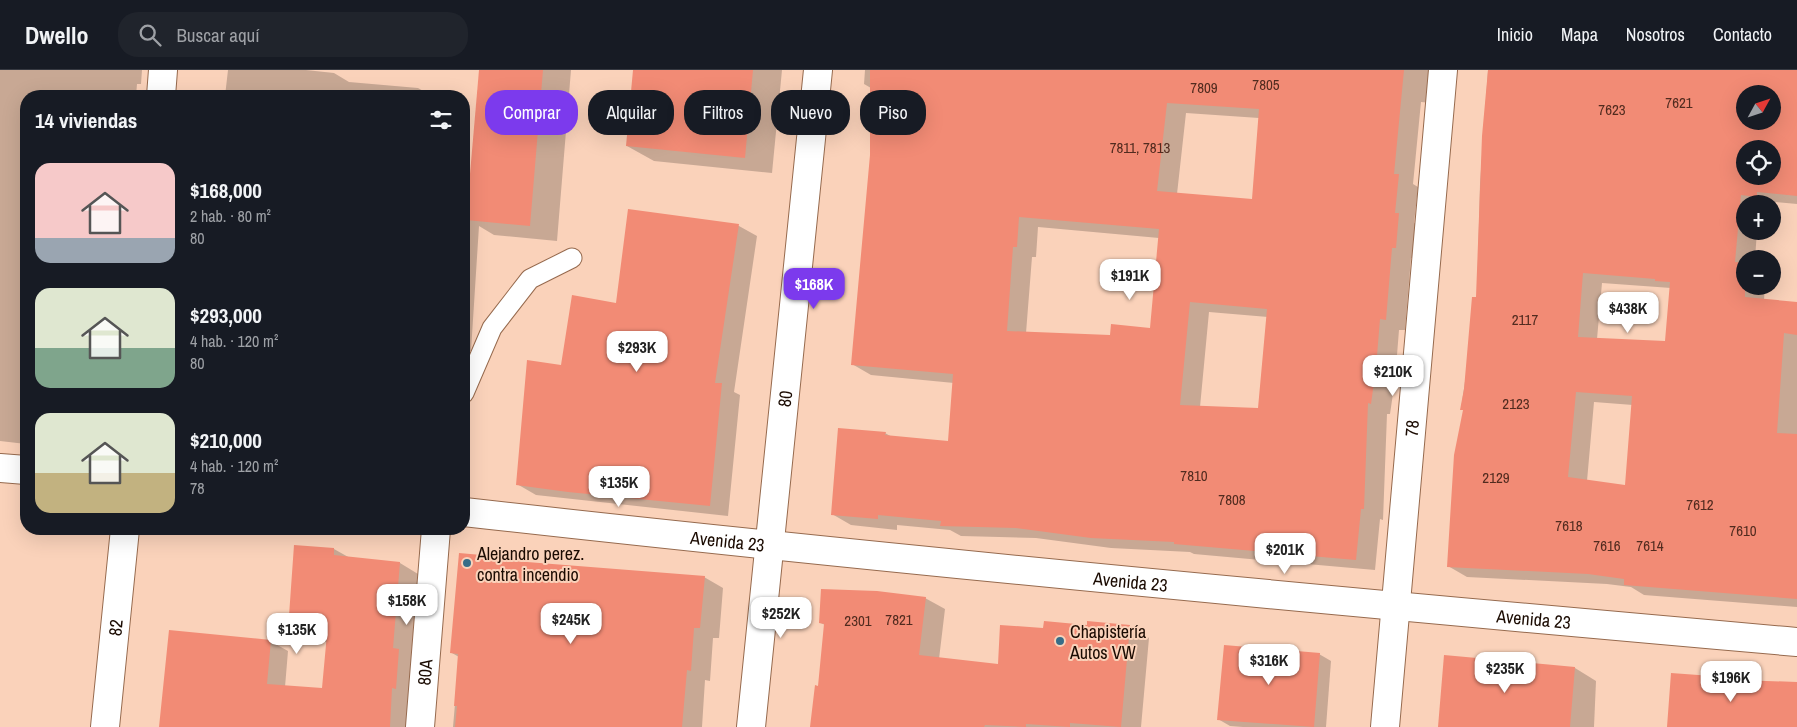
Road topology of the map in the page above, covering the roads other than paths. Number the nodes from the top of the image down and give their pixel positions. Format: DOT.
graph roads {
  1 [pos="163,70"];
  2 [pos="818,70"];
  3 [pos="1443,70"];
  4 [pos="161,90"];
  5 [pos="572,258"];
  6 [pos="470,379"];
  7 [pos="0,468"];
  8 [pos="20,470"];
  9 [pos="470,513"];
  10 [pos="124,535"];
  11 [pos="436,535"];
  12 [pos="769,546"];
  13 [pos="1396,607"];
  14 [pos="1797,642"];
  15 [pos="105,727"];
  16 [pos="420,727"];
  17 [pos="751,727"];
  18 [pos="1386,727"];
  1 -- 4 [label="street"];
  2 -- 12 [label="street, 80"];
  3 -- 13 [label="street, 78"];
  5 -- 6 [label="lane"];
  7 -- 8 [label="street"];
  9 -- 12 [label="street, Avenida 23"];
  10 -- 15 [label="street, 82"];
  11 -- 16 [label="street, 80A"];
  12 -- 13 [label="street, Avenida 23"];
  12 -- 17 [label="street, 80"];
  13 -- 14 [label="street, Avenida 23"];
  13 -- 18 [label="street, 78"];
}
